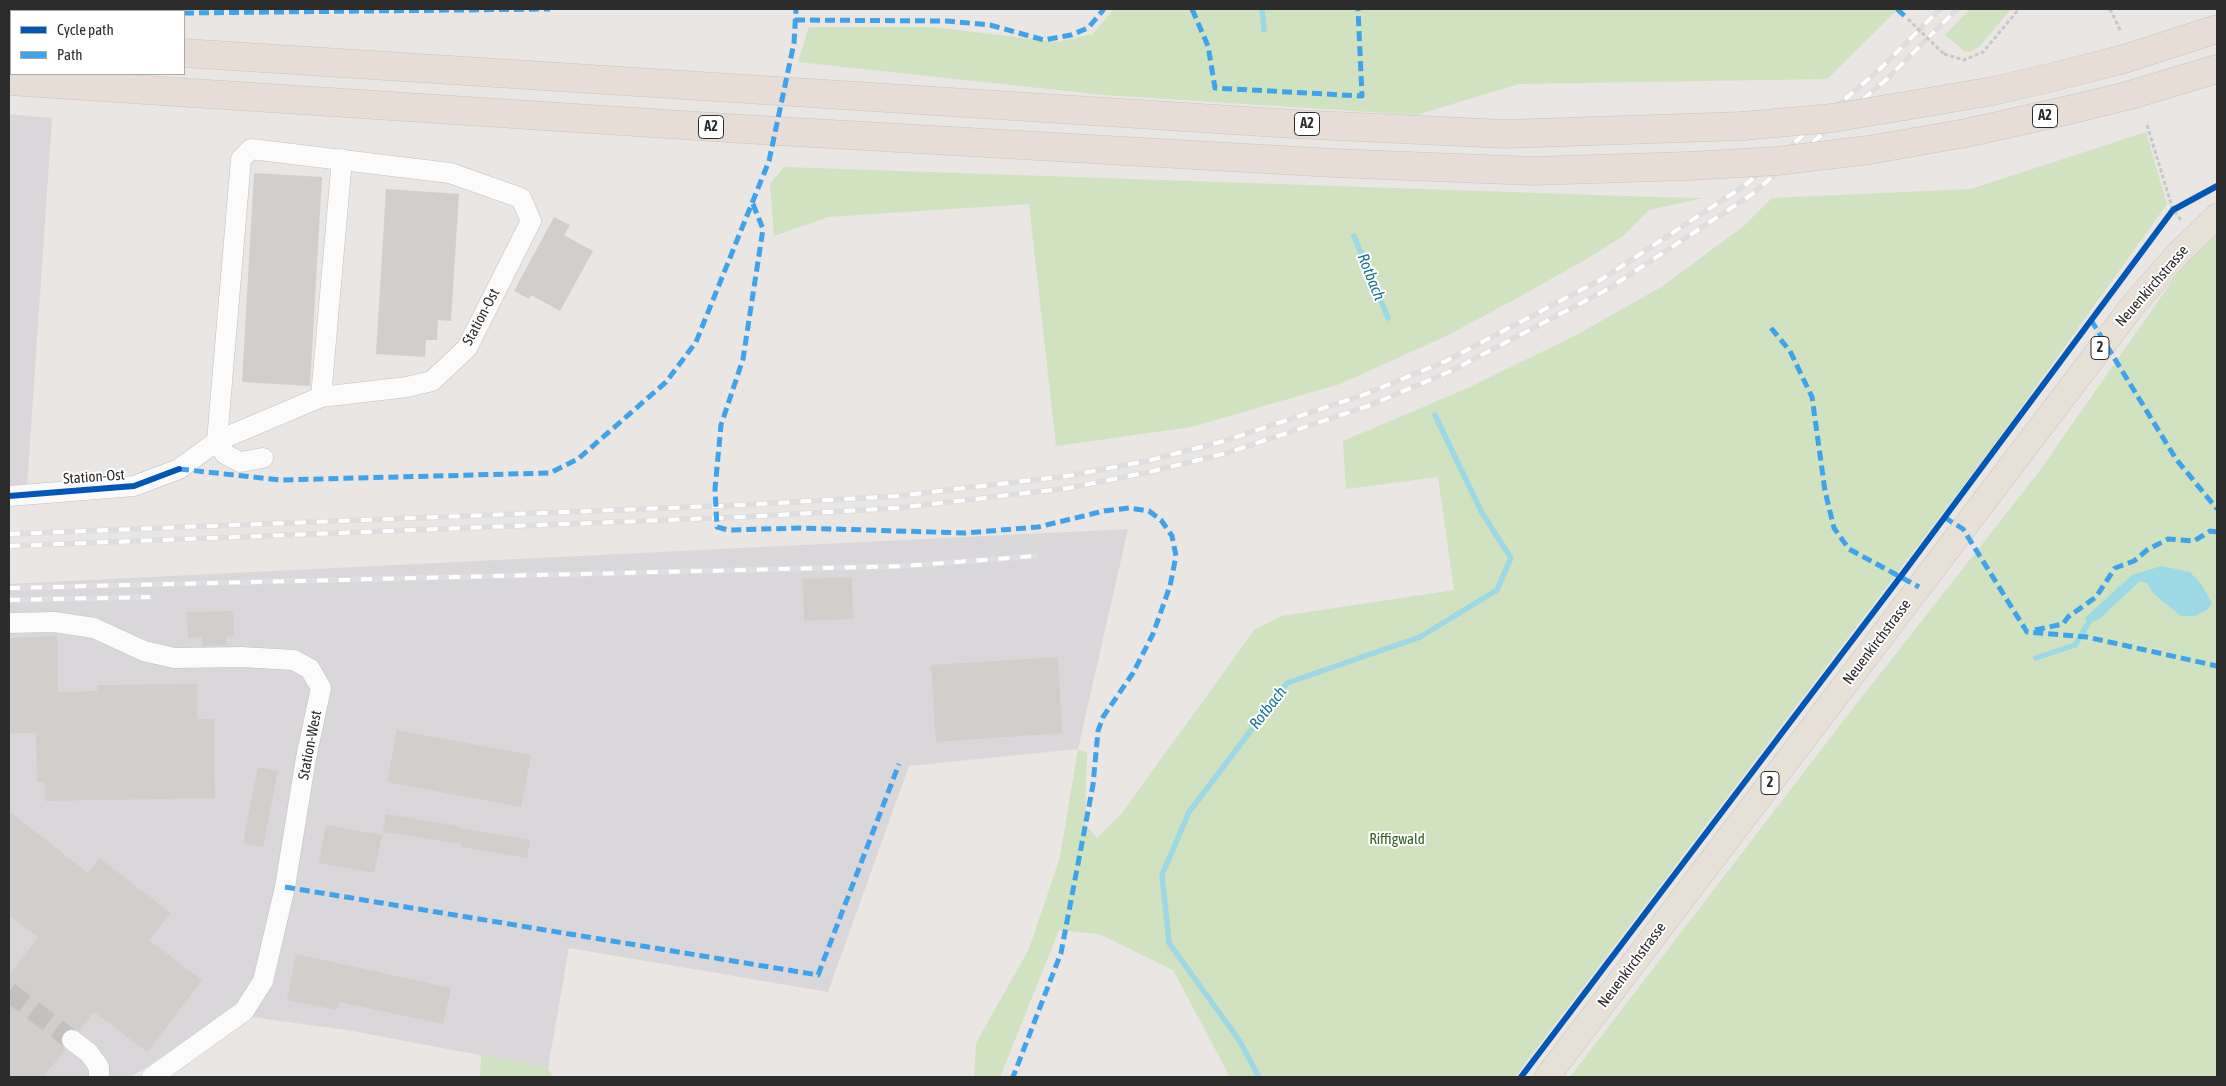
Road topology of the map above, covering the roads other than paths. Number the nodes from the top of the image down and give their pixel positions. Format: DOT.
graph roads {
  1 [pos="2217,29"];
  2 [pos="185,53"];
  3 [pos="2217,69"];
  4 [pos="9,82"];
  5 [pos="342,159"];
  6 [pos="2217,216"];
  7 [pos="322,397"];
  8 [pos="218,441"];
  9 [pos="262,458"];
  10 [pos="9,496"];
  11 [pos="9,623"];
  12 [pos="72,1040"];
  13 [pos="99,1077"];
  14 [pos="152,1077"];
  15 [pos="1547,1077"];
  1 -- 2 [label="highway, A2, bridge"];
  3 -- 4 [label="highway, A2, bridge"];
  5 -- 7 [label="street"];
  5 -- 7 [label="street, Station-Ost"];
  5 -- 8 [label="street"];
  6 -- 15 [label="main road, Neuenkirchstrasse / 2"];
  7 -- 8 [label="street, Station-Ost"];
  8 -- 9 [label="street"];
  8 -- 10 [label="street, Station-Ost"];
  11 -- 14 [label="street, Station-West"];
  12 -- 13 [label="street"];
}
